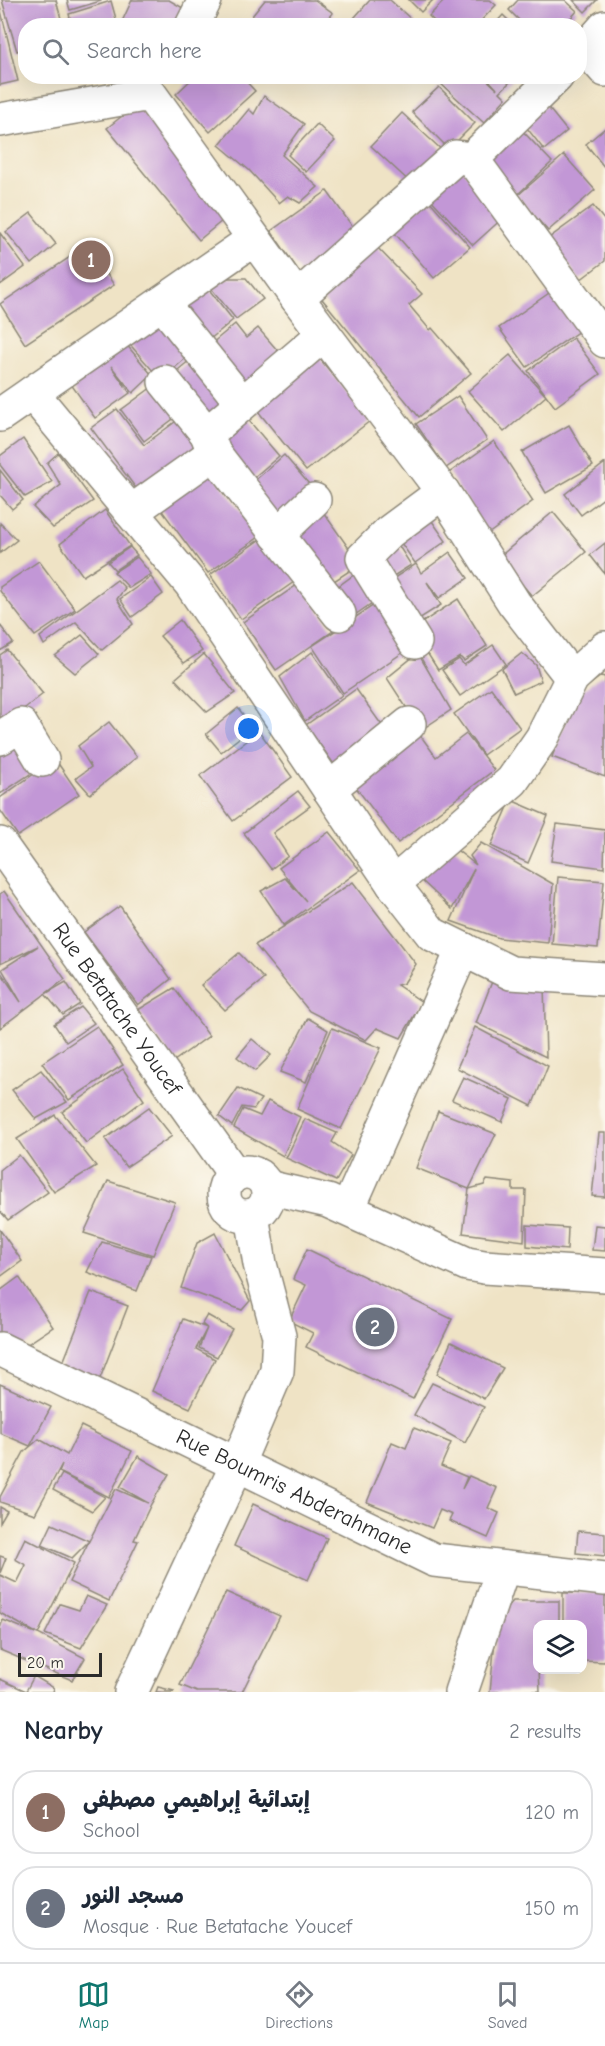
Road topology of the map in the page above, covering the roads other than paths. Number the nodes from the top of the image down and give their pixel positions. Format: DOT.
graph roads {
  1 [pos="205,0"];
  2 [pos="196,18"];
  3 [pos="549,84"];
  4 [pos="155,85"];
  5 [pos="0,120"];
  6 [pos="472,159"];
  7 [pos="254,239"];
  8 [pos="297,298"];
  9 [pos="162,303"];
  10 [pos="324,334"];
  11 [pos="605,341"];
  12 [pos="165,382"];
  13 [pos="32,393"];
  14 [pos="242,403"];
  15 [pos="0,415"];
  16 [pos="211,444"];
  17 [pos="443,492"];
  18 [pos="314,500"];
  19 [pos="131,512"];
  20 [pos="277,535"];
  21 [pos="339,614"];
  22 [pos="415,642"];
  23 [pos="603,653"];
  24 [pos="572,678"];
  25 [pos="409,724"];
  26 [pos="0,738"];
  27 [pos="42,760"];
  28 [pos="329,789"];
  29 [pos="0,844"];
  30 [pos="393,884"];
  31 [pos="463,949"];
  32 [pos="605,980"];
  33 [pos="260,1201"];
  34 [pos="348,1209"];
  35 [pos="605,1275"];
  36 [pos="0,1350"];
  37 [pos="237,1465"];
  38 [pos="503,1568"];
  39 [pos="605,1579"];
  40 [pos="130,1692"];
  41 [pos="461,1692"];
  1 -- 2 [label="street"];
  3 -- 6 [label="street"];
  4 -- 5 [label="street"];
  4 -- 7 [label="street"];
  6 -- 8 [label="street"];
  6 -- 11 [label="street"];
  7 -- 8 [label="street"];
  7 -- 9 [label="street"];
  8 -- 10 [label="street"];
  9 -- 13 [label="street"];
  9 -- 14 [label="street"];
  10 -- 14 [label="street"];
  10 -- 17 [label="street"];
  12 -- 16 [label="street"];
  13 -- 15 [label="street"];
  13 -- 19 [label="street"];
  14 -- 16 [label="street"];
  16 -- 19 [label="street"];
  16 -- 20 [label="street"];
  17 -- 22 [label="street"];
  17 -- 24 [label="street"];
  18 -- 20 [label="street"];
  19 -- 28 [label="street"];
  20 -- 21 [label="street"];
  23 -- 24 [label="street"];
  24 -- 30 [label="street"];
  25 -- 28 [label="street"];
  26 -- 27 [label="street"];
  28 -- 30 [label="street"];
  29 -- 33 [label="street, Rue Betatache Youcef"];
  30 -- 31 [label="street"];
  31 -- 32 [label="street"];
  31 -- 34 [label="street"];
  33 -- 34 [label="street"];
  33 -- 37 [label="street"];
  34 -- 35 [label="street"];
  36 -- 37 [label="street, Rue Boumris Abderahmane"];
  37 -- 38 [label="street, Rue Boumris Abderahmane"];
  37 -- 40 [label="street"];
  38 -- 39 [label="street, Rue Boumris Abderahmane"];
  38 -- 41 [label="street"];
}
